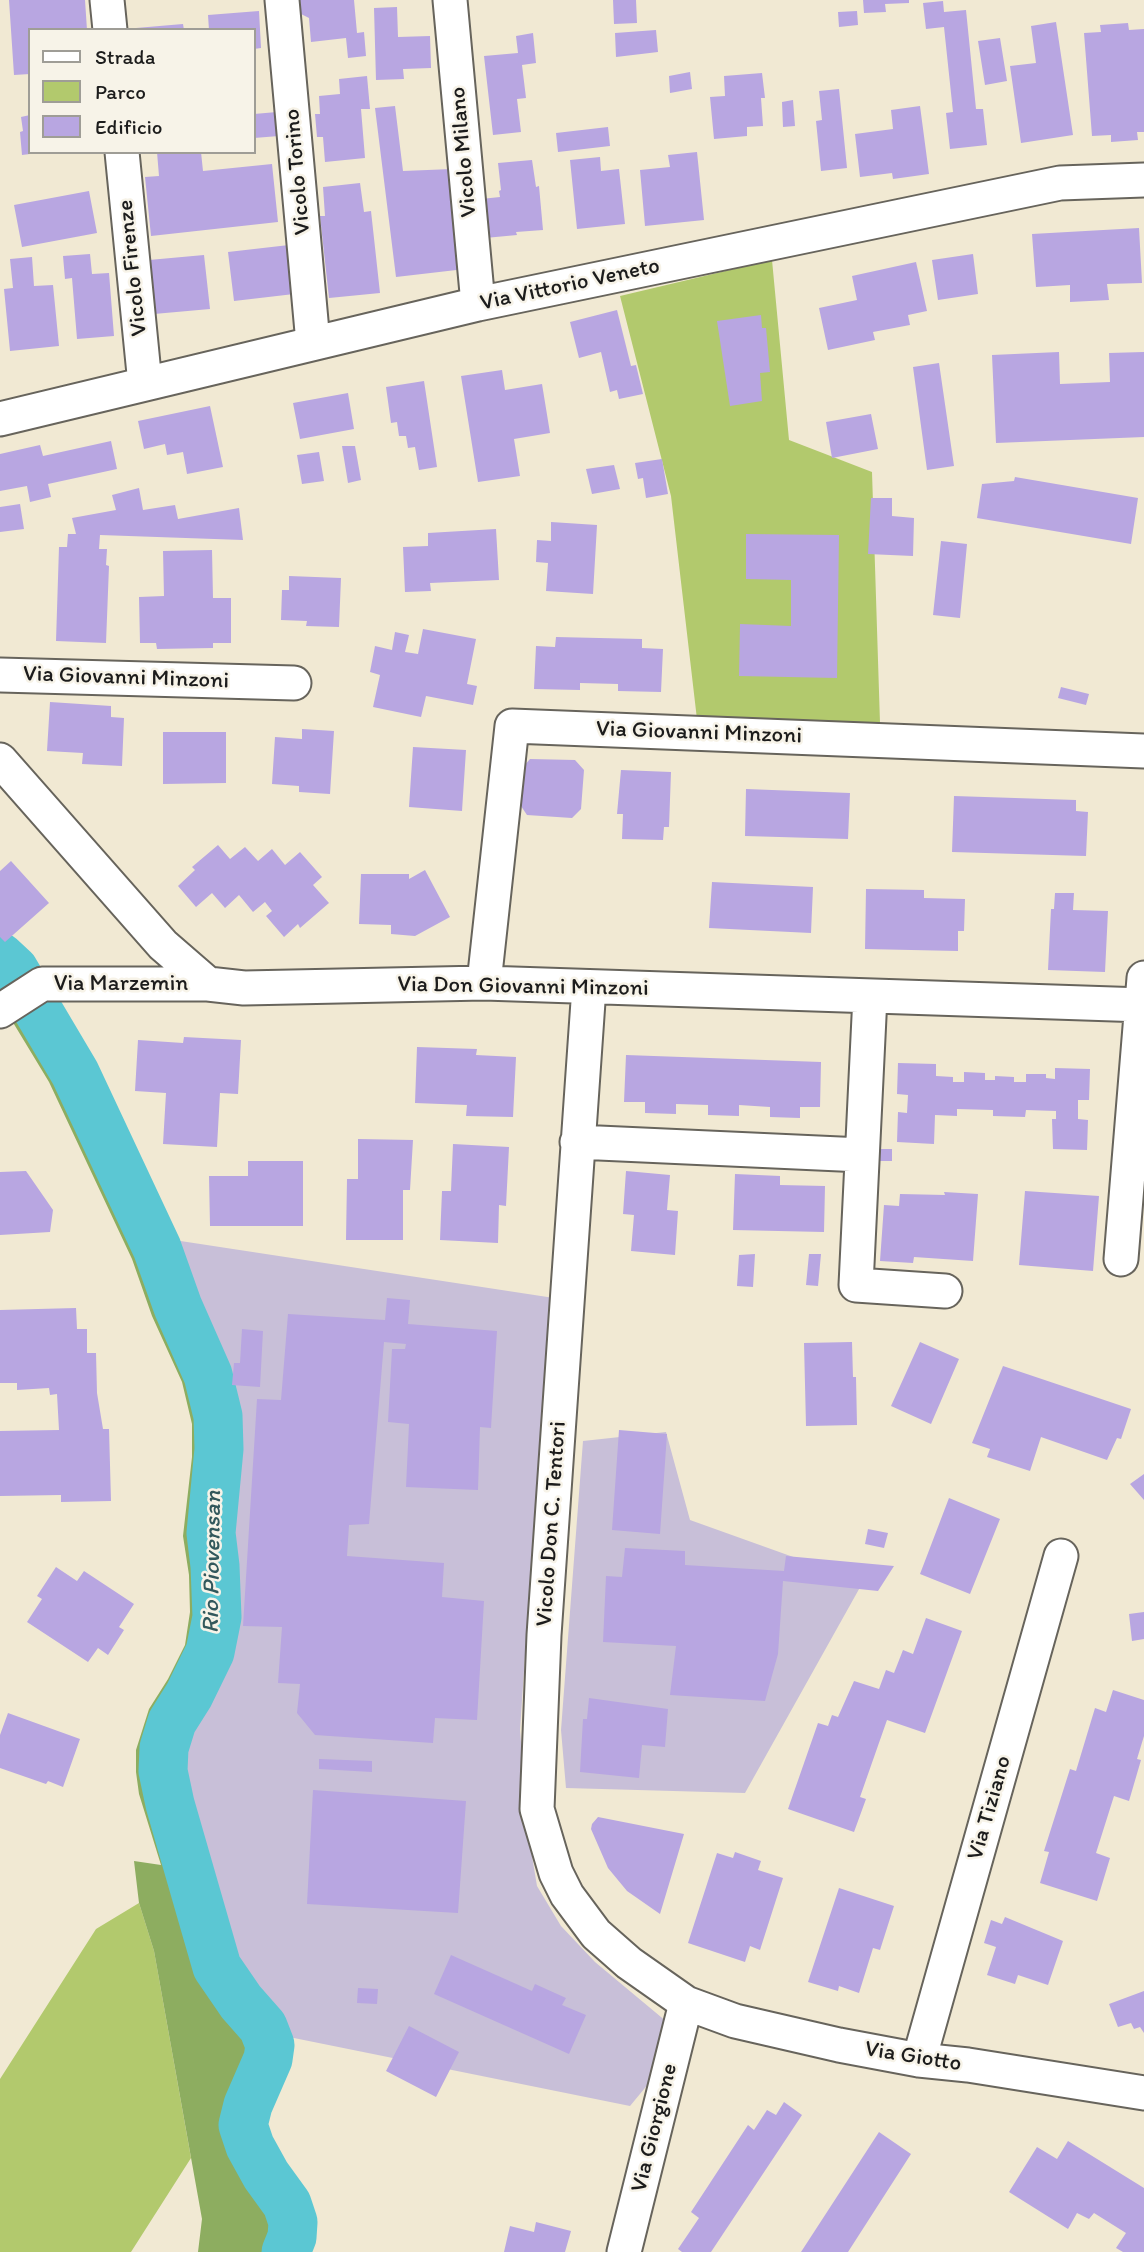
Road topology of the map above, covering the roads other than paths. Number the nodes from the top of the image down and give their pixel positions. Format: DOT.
graph roads {
  1 [pos="107,0"];
  2 [pos="282,0"];
  3 [pos="450,0"];
  4 [pos="110,28"];
  5 [pos="122,154"];
  6 [pos="1144,180"];
  7 [pos="478,304"];
  8 [pos="313,343"];
  9 [pos="145,384"];
  10 [pos="0,419"];
  11 [pos="0,675"];
  12 [pos="295,683"];
  13 [pos="1144,751"];
  14 [pos="0,760"];
  15 [pos="484,983"];
  16 [pos="208,984"];
  17 [pos="589,987"];
  18 [pos="870,996"];
  19 [pos="1143,996"];
  20 [pos="0,1011"];
  21 [pos="577,1142"];
  22 [pos="862,1155"];
  23 [pos="1121,1259"];
  24 [pos="946,1291"];
  25 [pos="1061,1556"];
  26 [pos="686,2003"];
  27 [pos="919,2060"];
  28 [pos="1144,2093"];
  29 [pos="624,2252"];
  1 -- 4 [label="street"];
  2 -- 8 [label="street, Vicolo Torino"];
  3 -- 7 [label="street, Vicolo Milano"];
  5 -- 9 [label="street, Vicolo Firenze"];
  6 -- 7 [label="street, Via Vittorio Veneto"];
  7 -- 8 [label="street, Via Vittorio Veneto"];
  8 -- 9 [label="street, Via Vittorio Veneto"];
  9 -- 10 [label="street, Via Vittorio Veneto"];
  11 -- 12 [label="street, Via Giovanni Minzoni"];
  13 -- 15 [label="street, Via Giovanni Minzoni"];
  14 -- 16 [label="street"];
  15 -- 16 [label="street, Via Don Giovanni Minzoni"];
  15 -- 17 [label="street, Via Don Giovanni Minzoni"];
  16 -- 20 [label="street, Via Marzemin"];
  17 -- 18 [label="street, Via Don Giovanni Minzoni"];
  17 -- 21 [label="street, Vicolo Don C. Tentori"];
  18 -- 19 [label="street, Via Don Giovanni Minzoni"];
  18 -- 22 [label="street"];
  19 -- 23 [label="street"];
  21 -- 22 [label="street"];
  21 -- 26 [label="street, Vicolo Don C. Tentori"];
  22 -- 24 [label="street"];
  25 -- 27 [label="street, Via Tiziano"];
  26 -- 27 [label="street, Via Giotto"];
  26 -- 29 [label="street, Via Giorgione"];
  27 -- 28 [label="street, Via Giotto"];
}
